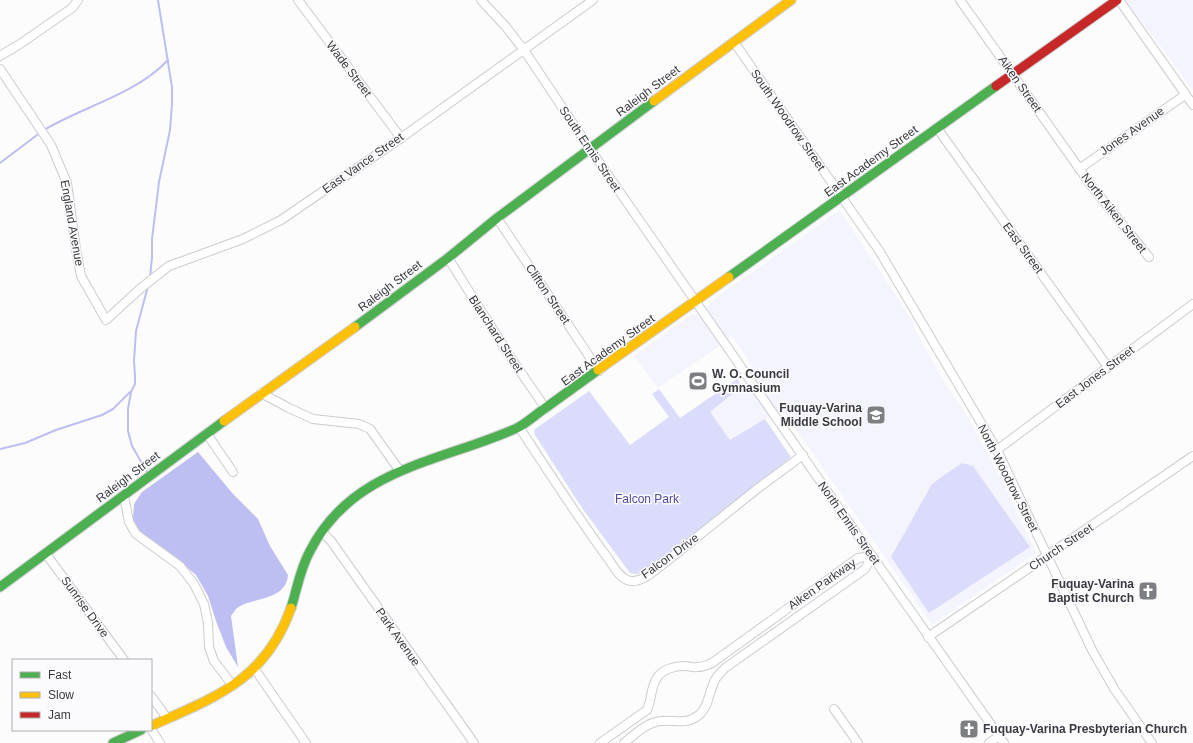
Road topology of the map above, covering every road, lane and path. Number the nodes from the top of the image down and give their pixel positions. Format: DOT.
graph roads {
  1 [pos="78,0"];
  2 [pos="298,0"];
  3 [pos="481,0"];
  4 [pos="593,0"];
  5 [pos="791,0"];
  6 [pos="960,0"];
  7 [pos="1118,0"];
  8 [pos="734,42"];
  9 [pos="524,50"];
  10 [pos="0,56"];
  11 [pos="0,69"];
  12 [pos="1013,75"];
  13 [pos="1185,94"];
  14 [pos="1193,105"];
  15 [pos="937,128"];
  16 [pos="401,138"];
  17 [pos="590,149"];
  18 [pos="1080,169"];
  19 [pos="842,197"];
  20 [pos="497,218"];
  21 [pos="448,258"];
  22 [pos="1149,258"];
  23 [pos="696,301"];
  24 [pos="1193,304"];
  25 [pos="122,305"];
  26 [pos="1108,367"];
  27 [pos="599,371"];
  28 [pos="262,393"];
  29 [pos="546,409"];
  30 [pos="519,427"];
  31 [pos="207,434"];
  32 [pos="997,450"];
  33 [pos="802,455"];
  34 [pos="1193,456"];
  35 [pos="400,471"];
  36 [pos="233,472"];
  37 [pos="124,496"];
  38 [pos="322,532"];
  39 [pos="46,554"];
  40 [pos="872,556"];
  41 [pos="1047,556"];
  42 [pos="0,587"];
  43 [pos="928,637"];
  44 [pos="123,659"];
  45 [pos="713,662"];
  46 [pos="254,668"];
  47 [pos="721,672"];
  48 [pos="233,686"];
  49 [pos="152,697"];
  50 [pos="834,709"];
  51 [pos="644,712"];
  52 [pos="167,718"];
  53 [pos="651,723"];
  54 [pos="152,726"];
  55 [pos="140,731"];
  56 [pos="152,731"];
  57 [pos="999,736"];
  58 [pos="113,743"];
  59 [pos="160,743"];
  60 [pos="306,743"];
  61 [pos="474,743"];
  62 [pos="600,743"];
  63 [pos="624,743"];
  64 [pos="858,743"];
  65 [pos="989,743"];
  66 [pos="1004,743"];
  67 [pos="1152,743"];
  1 -- 10 [label="street"];
  2 -- 16 [label="street, Wade Street"];
  3 -- 9 [label="street, South Ennis Street"];
  4 -- 9 [label="street, East Vance Street"];
  5 -- 8 [label="street, Raleigh Street"];
  6 -- 12 [label="street, Aiken Street"];
  7 -- 12 [label="street, East Academy Street"];
  7 -- 13 [label="street"];
  8 -- 17 [label="street, Raleigh Street"];
  8 -- 19 [label="street, South Woodrow Street"];
  9 -- 16 [label="street, East Vance Street"];
  9 -- 17 [label="street, South Ennis Street"];
  11 -- 25 [label="street, England Avenue"];
  12 -- 15 [label="street, East Academy Street"];
  12 -- 18 [label="street, Aiken Street"];
  13 -- 14 [label="street"];
  13 -- 18 [label="street, Jones Avenue"];
  15 -- 19 [label="street, East Academy Street"];
  15 -- 26 [label="street, East Street"];
  16 -- 25 [label="street, East Vance Street"];
  17 -- 20 [label="street, Raleigh Street"];
  17 -- 23 [label="street, South Ennis Street"];
  18 -- 22 [label="street, North Aiken Street"];
  19 -- 23 [label="street, East Academy Street"];
  19 -- 32 [label="street, North Woodrow Street"];
  20 -- 21 [label="street, Raleigh Street"];
  20 -- 27 [label="street, Clifton Street"];
  21 -- 28 [label="street, Raleigh Street"];
  21 -- 29 [label="street, Blanchard Street"];
  23 -- 27 [label="street, East Academy Street"];
  23 -- 33 [label="street, North Ennis Street"];
  24 -- 26 [label="street, East Jones Street"];
  26 -- 32 [label="street, East Jones Street"];
  27 -- 29 [label="street, East Academy Street"];
  28 -- 31 [label="street, Raleigh Street"];
  28 -- 35 [label="street"];
  29 -- 30 [label="street, East Academy Street"];
  30 -- 33 [label="street, Falcon Drive"];
  30 -- 35 [label="street, East Academy Street"];
  31 -- 36 [label="street"];
  31 -- 37 [label="street, Raleigh Street"];
  32 -- 41 [label="street, North Woodrow Street"];
  33 -- 40 [label="street, North Ennis Street"];
  34 -- 41 [label="street, Church Street"];
  35 -- 38 [label="street, East Academy Street"];
  37 -- 39 [label="street, Raleigh Street"];
  37 -- 48 [label="street"];
  38 -- 46 [label="street, East Academy Street"];
  38 -- 61 [label="street, Park Avenue"];
  39 -- 42 [label="street, Raleigh Street"];
  39 -- 44 [label="street, Sunrise Drive"];
  40 -- 43 [label="street, North Ennis Street"];
  40 -- 45 [label="street, Aiken Parkway"];
  40 -- 47 [label="street, Aiken Parkway"];
  41 -- 43 [label="street, Church Street"];
  41 -- 67 [label="street, North Woodrow Street"];
  43 -- 57 [label="street, North Ennis Street"];
  45 -- 47 [label="street"];
  45 -- 51 [label="street, Aiken Parkway"];
  46 -- 48 [label="street, East Academy Street"];
  46 -- 60 [label="street"];
  47 -- 53 [label="street, Aiken Parkway"];
  48 -- 52 [label="street, East Academy Street"];
  49 -- 52 [label="street"];
  50 -- 64 [label="street"];
  51 -- 53 [label="street"];
  51 -- 62 [label="street"];
  52 -- 54 [label="street, East Academy Street"];
  53 -- 63 [label="street"];
  55 -- 58 [label="street"];
  56 -- 59 [label="street"];
  57 -- 65 [label="street"];
  57 -- 66 [label="street, North Ennis Street"];
}
